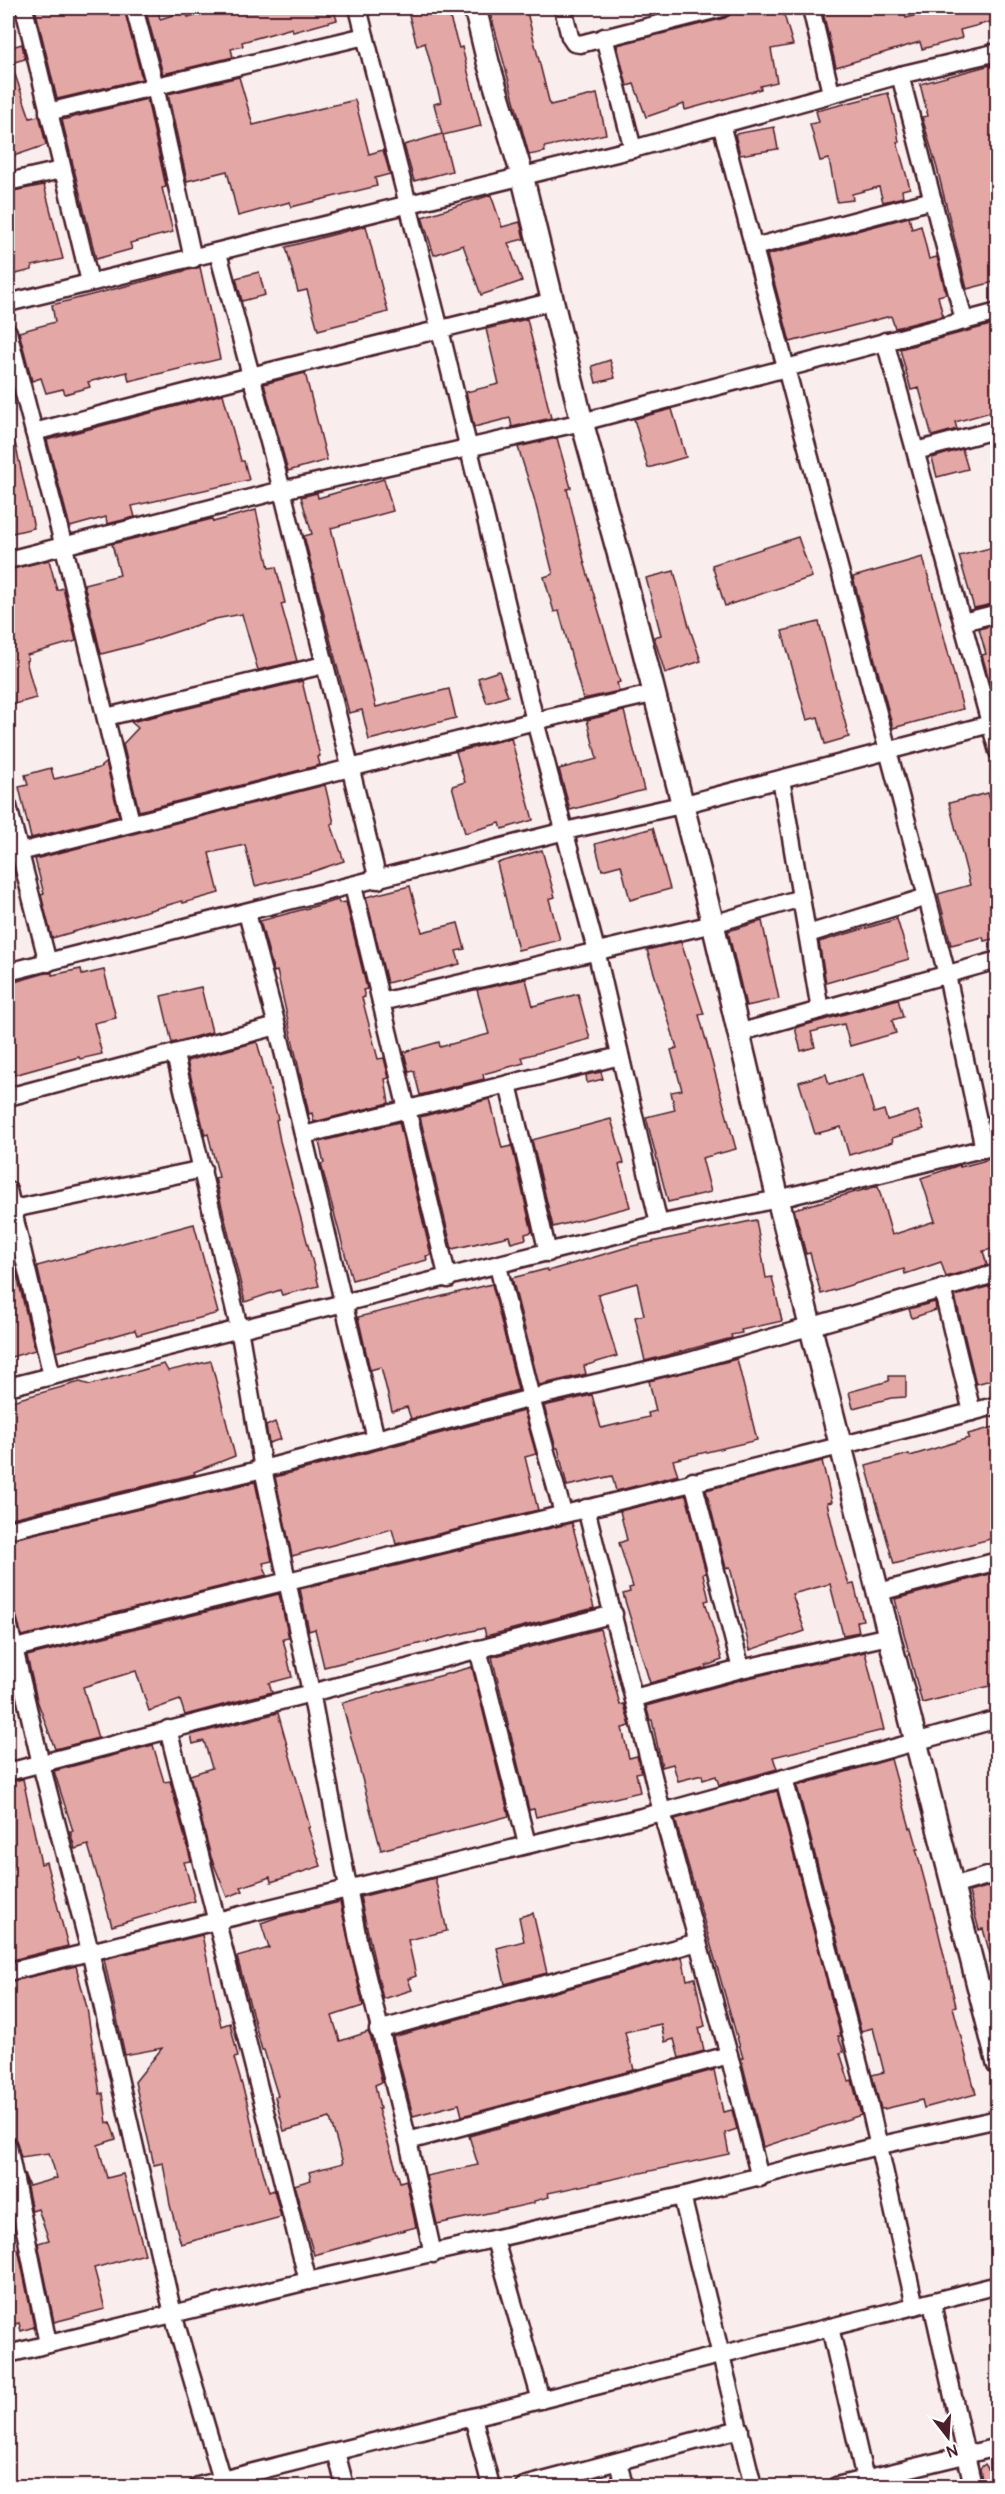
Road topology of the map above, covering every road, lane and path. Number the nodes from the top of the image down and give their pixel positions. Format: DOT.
graph roads {
  1 [pos="24,8"];
  2 [pos="134,8"];
  3 [pos="358,8"];
  4 [pos="475,8"];
  5 [pos="563,8"];
  6 [pos="722,8"];
  7 [pos="811,8"];
  8 [pos="662,14"];
  9 [pos="365,36"];
  10 [pos="604,37"];
  11 [pos="998,52"];
  12 [pos="900,75"];
  13 [pos="155,86"];
  14 [pos="831,93"];
  15 [pos="48,112"];
  16 [pos="721,124"];
  17 [pos="633,149"];
  18 [pos="61,170"];
  19 [pos="522,175"];
  20 [pos="8,182"];
  21 [pos="933,200"];
  22 [pos="408,203"];
  23 [pos="754,247"];
  24 [pos="218,252"];
  25 [pos="192,259"];
  26 [pos="90,282"];
  27 [pos="554,301"];
  28 [pos="8,303"];
  29 [pos="998,312"];
  30 [pos="964,320"];
  31 [pos="440,330"];
  32 [pos="8,332"];
  33 [pos="885,341"];
  34 [pos="787,367"];
  35 [pos="251,376"];
  36 [pos="582,422"];
  37 [pos="998,429"];
  38 [pos="34,432"];
  39 [pos="469,446"];
  40 [pos="916,451"];
  41 [pos="282,490"];
  42 [pos="64,547"];
  43 [pos="8,560"];
  44 [pos="998,613"];
  45 [pos="963,622"];
  46 [pos="324,665"];
  47 [pos="652,694"];
  48 [pos="106,717"];
  49 [pos="535,721"];
  50 [pos="994,723"];
  51 [pos="888,752"];
  52 [pos="998,752"];
  53 [pos="350,767"];
  54 [pos="781,779"];
  55 [pos="681,805"];
  56 [pos="8,806"];
  57 [pos="131,822"];
  58 [pos="565,831"];
  59 [pos="13,853"];
  60 [pos="378,880"];
  61 [pos="353,886"];
  62 [pos="927,897"];
  63 [pos="801,898"];
  64 [pos="246,913"];
  65 [pos="712,924"];
  66 [pos="808,934"];
  67 [pos="596,950"];
  68 [pos="998,960"];
  69 [pos="48,963"];
  70 [pos="8,972"];
  71 [pos="946,975"];
  72 [pos="381,1002"];
  73 [pos="820,1010"];
  74 [pos="277,1026"];
  75 [pos="738,1033"];
  76 [pos="175,1054"];
  77 [pos="620,1056"];
  78 [pos="508,1084"];
  79 [pos="8,1097"];
  80 [pos="407,1109"];
  81 [pos="304,1135"];
  82 [pos="991,1147"];
  83 [pos="203,1169"];
  84 [pos="8,1190"];
  85 [pos="778,1199"];
  86 [pos="10,1209"];
  87 [pos="659,1224"];
  88 [pos="548,1253"];
  89 [pos="498,1266"];
  90 [pos="998,1273"];
  91 [pos="448,1279"];
  92 [pos="942,1288"];
  93 [pos="345,1304"];
  94 [pos="811,1327"];
  95 [pos="239,1328"];
  96 [pos="52,1376"];
  97 [pos="8,1387"];
  98 [pos="531,1398"];
  99 [pos="998,1406"];
  100 [pos="972,1412"];
  101 [pos="376,1439"];
  102 [pos="842,1447"];
  103 [pos="263,1469"];
  104 [pos="693,1482"];
  105 [pos="586,1508"];
  106 [pos="563,1513"];
  107 [pos="8,1530"];
  108 [pos="998,1562"];
  109 [pos="285,1580"];
  110 [pos="879,1592"];
  111 [pos="614,1614"];
  112 [pos="8,1622"];
  113 [pos="889,1636"];
  114 [pos="478,1648"];
  115 [pos="11,1649"];
  116 [pos="741,1669"];
  117 [pos="311,1692"];
  118 [pos="634,1698"];
  119 [pos="998,1719"];
  120 [pos="168,1729"];
  121 [pos="917,1742"];
  122 [pos="41,1764"];
  123 [pos="8,1772"];
  124 [pos="784,1778"];
  125 [pos="662,1812"];
  126 [pos="526,1844"];
  127 [pos="998,1873"];
  128 [pos="952,1886"];
  129 [pos="349,1888"];
  130 [pos="217,1921"];
  131 [pos="698,1942"];
  132 [pos="90,1951"];
  133 [pos="8,1972"];
  134 [pos="988,1989"];
  135 [pos="378,2030"];
  136 [pos="729,2055"];
  137 [pos="998,2064"];
  138 [pos="998,2119"];
  139 [pos="408,2142"];
  140 [pos="8,2146"];
  141 [pos="877,2146"];
  142 [pos="760,2178"];
  143 [pos="682,2196"];
  144 [pos="495,2240"];
  145 [pos="433,2254"];
  146 [pos="308,2281"];
  147 [pos="998,2285"];
  148 [pos="932,2303"];
  149 [pos="915,2306"];
  150 [pos="173,2314"];
  151 [pos="830,2327"];
  152 [pos="48,2344"];
  153 [pos="8,2354"];
  154 [pos="721,2355"];
  155 [pos="541,2400"];
  156 [pos="473,2417"];
  157 [pos="740,2430"];
  158 [pos="998,2446"];
  159 [pos="336,2452"];
  160 [pos="965,2454"];
  161 [pos="618,2462"];
  162 [pos="864,2479"];
  163 [pos="222,2480"];
  164 [pos="198,2487"];
  165 [pos="345,2487"];
  166 [pos="492,2487"];
  167 [pos="524,2487"];
  168 [pos="624,2487"];
  169 [pos="753,2487"];
  170 [pos="836,2487"];
  171 [pos="973,2487"];
  1 -- 15 [label="street"];
  2 -- 13 [label="street"];
  3 -- 9 [label="street"];
  4 -- 19 [label="street"];
  5 -- 10 [label="street"];
  6 -- 8 [label="street"];
  7 -- 14 [label="street"];
  8 -- 10 [label="street"];
  9 -- 13 [label="street"];
  9 -- 22 [label="street"];
  10 -- 17 [label="street"];
  11 -- 12 [label="street"];
  12 -- 14 [label="street"];
  12 -- 21 [label="street"];
  13 -- 15 [label="street"];
  13 -- 25 [label="street"];
  14 -- 16 [label="street"];
  15 -- 18 [label="street"];
  16 -- 17 [label="street"];
  16 -- 23 [label="street"];
  17 -- 19 [label="street"];
  18 -- 20 [label="street"];
  18 -- 26 [label="street"];
  19 -- 22 [label="street"];
  19 -- 27 [label="street"];
  21 -- 23 [label="street"];
  21 -- 30 [label="street"];
  22 -- 24 [label="street"];
  22 -- 31 [label="street"];
  23 -- 34 [label="street"];
  24 -- 25 [label="street"];
  24 -- 35 [label="street"];
  25 -- 26 [label="street"];
  26 -- 28 [label="street"];
  27 -- 31 [label="street"];
  27 -- 36 [label="street"];
  29 -- 30 [label="street"];
  30 -- 33 [label="street"];
  31 -- 35 [label="street"];
  31 -- 39 [label="street"];
  32 -- 38 [label="street"];
  33 -- 34 [label="street"];
  33 -- 40 [label="street"];
  34 -- 36 [label="street"];
  34 -- 51 [label="street"];
  35 -- 38 [label="street"];
  35 -- 41 [label="street"];
  36 -- 39 [label="street"];
  36 -- 47 [label="street"];
  37 -- 40 [label="street"];
  38 -- 42 [label="street"];
  39 -- 41 [label="street"];
  39 -- 49 [label="street"];
  40 -- 45 [label="street"];
  41 -- 42 [label="street"];
  41 -- 46 [label="street"];
  42 -- 43 [label="street"];
  42 -- 48 [label="street"];
  44 -- 45 [label="street"];
  45 -- 50 [label="street"];
  46 -- 48 [label="street"];
  46 -- 53 [label="street"];
  47 -- 49 [label="street"];
  47 -- 55 [label="street"];
  48 -- 57 [label="street"];
  49 -- 53 [label="street"];
  49 -- 58 [label="street"];
  50 -- 51 [label="street"];
  50 -- 52 [label="street"];
  51 -- 54 [label="street"];
  51 -- 62 [label="street"];
  53 -- 57 [label="street"];
  53 -- 60 [label="street"];
  54 -- 55 [label="street"];
  54 -- 63 [label="street"];
  55 -- 58 [label="street"];
  55 -- 65 [label="street"];
  56 -- 59 [label="street"];
  57 -- 59 [label="street"];
  58 -- 60 [label="street"];
  58 -- 67 [label="street"];
  59 -- 69 [label="street"];
  60 -- 61 [label="street"];
  61 -- 64 [label="street"];
  61 -- 72 [label="street"];
  62 -- 66 [label="street"];
  62 -- 71 [label="street"];
  63 -- 65 [label="street"];
  63 -- 66 [label="street"];
  64 -- 69 [label="street"];
  64 -- 74 [label="street"];
  65 -- 67 [label="street"];
  65 -- 75 [label="street"];
  66 -- 73 [label="street"];
  67 -- 72 [label="street"];
  67 -- 77 [label="street"];
  68 -- 71 [label="street"];
  69 -- 70 [label="street"];
  71 -- 73 [label="street"];
  71 -- 82 [label="street"];
  72 -- 80 [label="street"];
  73 -- 75 [label="street"];
  74 -- 76 [label="street"];
  74 -- 81 [label="street"];
  75 -- 85 [label="street"];
  76 -- 79 [label="street"];
  76 -- 83 [label="street"];
  77 -- 78 [label="street"];
  77 -- 87 [label="street"];
  78 -- 80 [label="street"];
  78 -- 88 [label="street"];
  80 -- 81 [label="street"];
  80 -- 91 [label="street"];
  81 -- 93 [label="street"];
  82 -- 85 [label="street"];
  83 -- 86 [label="street"];
  83 -- 95 [label="street"];
  84 -- 86 [label="street"];
  85 -- 87 [label="street"];
  85 -- 94 [label="street"];
  86 -- 96 [label="street"];
  87 -- 88 [label="street"];
  88 -- 89 [label="street"];
  89 -- 91 [label="street"];
  89 -- 98 [label="street"];
  90 -- 92 [label="street"];
  91 -- 93 [label="street"];
  92 -- 94 [label="street"];
  92 -- 100 [label="street"];
  93 -- 95 [label="street"];
  93 -- 101 [label="street"];
  94 -- 98 [label="street"];
  94 -- 102 [label="street"];
  95 -- 96 [label="street"];
  95 -- 103 [label="street"];
  96 -- 97 [label="street"];
  98 -- 101 [label="street"];
  98 -- 106 [label="street"];
  99 -- 100 [label="street"];
  100 -- 102 [label="street"];
  101 -- 103 [label="street"];
  102 -- 104 [label="street"];
  102 -- 110 [label="street"];
  103 -- 107 [label="street"];
  103 -- 109 [label="street"];
  104 -- 105 [label="street"];
  104 -- 116 [label="street"];
  105 -- 106 [label="street"];
  105 -- 111 [label="street"];
  106 -- 109 [label="street"];
  108 -- 110 [label="street"];
  109 -- 115 [label="street"];
  109 -- 117 [label="street"];
  110 -- 113 [label="street"];
  111 -- 114 [label="street"];
  111 -- 118 [label="street"];
  112 -- 115 [label="street"];
  113 -- 116 [label="street"];
  113 -- 121 [label="street"];
  114 -- 117 [label="street"];
  114 -- 126 [label="street"];
  115 -- 122 [label="street"];
  116 -- 118 [label="street"];
  117 -- 120 [label="street"];
  117 -- 129 [label="street"];
  118 -- 125 [label="street"];
  119 -- 121 [label="street"];
  120 -- 122 [label="street"];
  120 -- 130 [label="street"];
  121 -- 124 [label="street"];
  121 -- 128 [label="street"];
  122 -- 123 [label="street"];
  122 -- 132 [label="street"];
  124 -- 125 [label="street"];
  124 -- 141 [label="street"];
  125 -- 126 [label="street"];
  125 -- 131 [label="street"];
  126 -- 129 [label="street"];
  127 -- 128 [label="street"];
  128 -- 134 [label="street"];
  129 -- 130 [label="street"];
  129 -- 135 [label="street"];
  130 -- 132 [label="street"];
  130 -- 146 [label="street"];
  131 -- 135 [label="street"];
  131 -- 136 [label="street"];
  132 -- 133 [label="street"];
  132 -- 150 [label="street"];
  134 -- 137 [label="street"];
  135 -- 139 [label="street"];
  136 -- 139 [label="street"];
  136 -- 142 [label="street"];
  138 -- 141 [label="street"];
  139 -- 145 [label="street"];
  140 -- 152 [label="street"];
  141 -- 142 [label="street"];
  141 -- 149 [label="street"];
  142 -- 143 [label="street"];
  143 -- 144 [label="street"];
  143 -- 154 [label="street"];
  144 -- 145 [label="street"];
  144 -- 155 [label="street"];
  145 -- 146 [label="street"];
  146 -- 150 [label="street"];
  147 -- 148 [label="street"];
  148 -- 149 [label="street"];
  148 -- 160 [label="street"];
  149 -- 151 [label="street"];
  150 -- 152 [label="street"];
  150 -- 163 [label="street"];
  151 -- 154 [label="street"];
  151 -- 162 [label="street"];
  152 -- 153 [label="street"];
  154 -- 155 [label="street"];
  154 -- 157 [label="street"];
  155 -- 156 [label="street"];
  156 -- 159 [label="street"];
  156 -- 166 [label="street"];
  157 -- 161 [label="street"];
  157 -- 169 [label="street"];
  158 -- 160 [label="street"];
  159 -- 163 [label="street"];
  159 -- 165 [label="street"];
  160 -- 162 [label="street"];
  160 -- 171 [label="street"];
  161 -- 167 [label="street"];
  161 -- 168 [label="street"];
  162 -- 170 [label="street"];
  163 -- 164 [label="street"];
}
